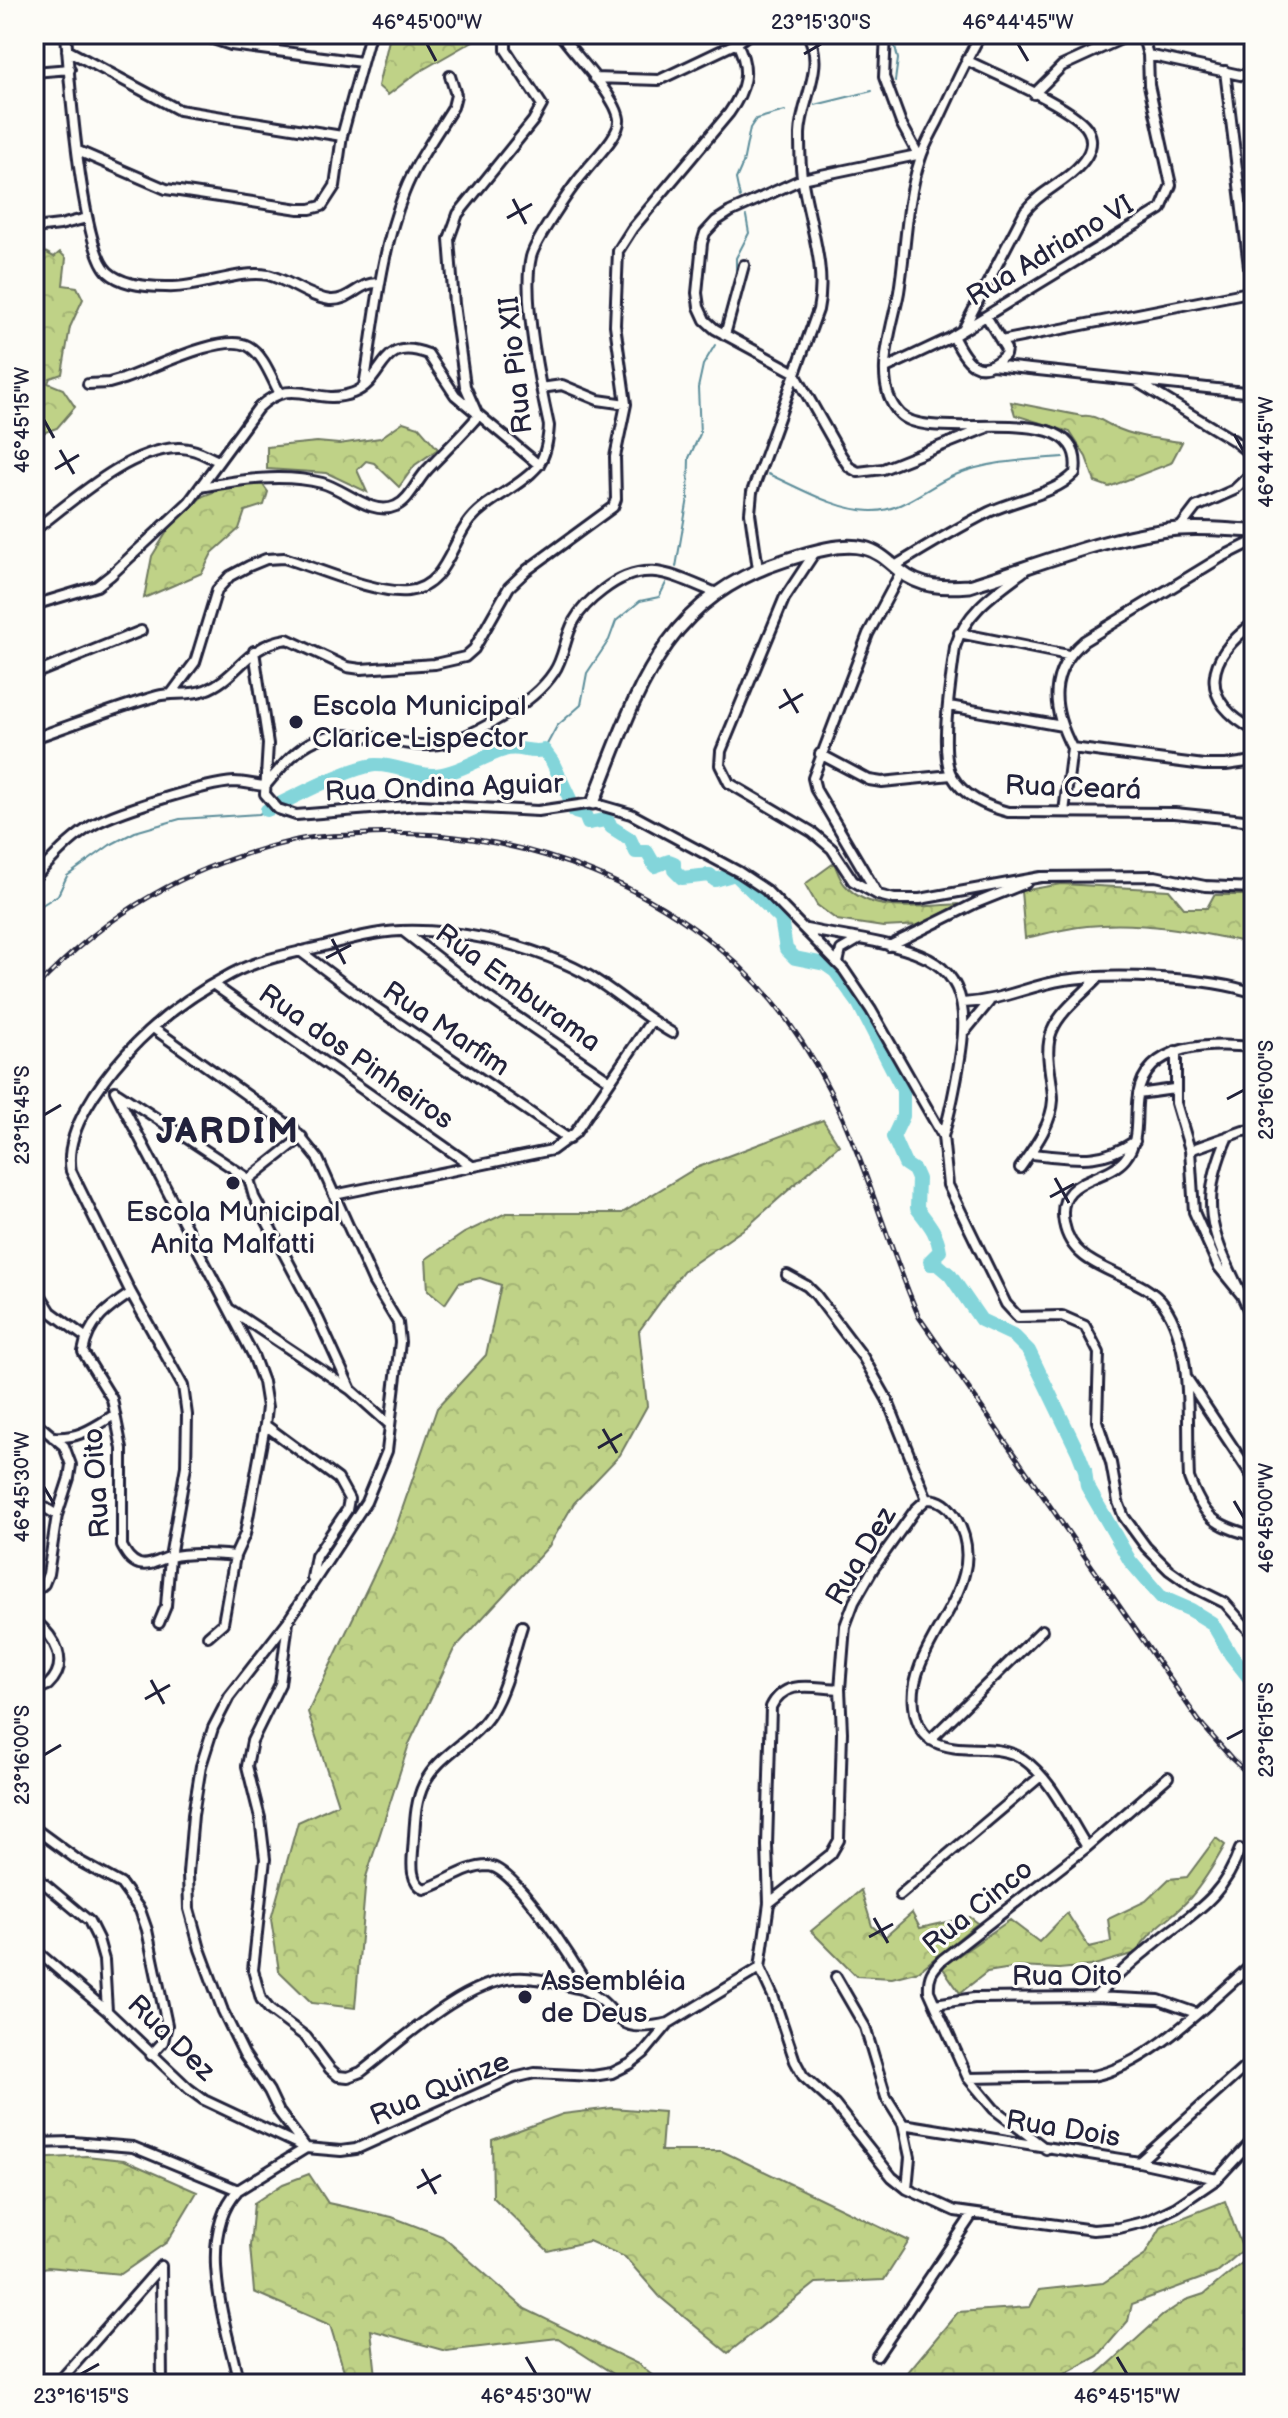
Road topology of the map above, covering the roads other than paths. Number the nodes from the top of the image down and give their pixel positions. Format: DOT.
graph roads {
  1 [pos="66,34"];
  2 [pos="198,34"];
  3 [pos="370,34"];
  4 [pos="506,34"];
  5 [pos="560,34"];
  6 [pos="749,34"];
  7 [pos="807,34"];
  8 [pos="886,34"];
  9 [pos="981,34"];
  10 [pos="1132,34"];
  11 [pos="1142,34"];
  12 [pos="737,43"];
  13 [pos="67,50"];
  14 [pos="1148,55"];
  15 [pos="966,60"];
  16 [pos="361,62"];
  17 [pos="70,69"];
  18 [pos="1225,71"];
  19 [pos="34,72"];
  20 [pos="450,76"];
  21 [pos="594,78"];
  22 [pos="1254,78"];
  23 [pos="1034,94"];
  24 [pos="342,136"];
  25 [pos="78,151"];
  26 [pos="918,157"];
  27 [pos="802,179"];
  28 [pos="87,218"];
  29 [pos="34,228"];
  30 [pos="744,265"];
  31 [pos="380,284"];
  32 [pos="1253,291"];
  33 [pos="986,316"];
  34 [pos="964,329"];
  35 [pos="725,335"];
  36 [pos="953,336"];
  37 [pos="1001,341"];
  38 [pos="992,365"];
  39 [pos="886,368"];
  40 [pos="794,372"];
  41 [pos="1135,381"];
  42 [pos="88,384"];
  43 [pos="364,387"];
  44 [pos="541,388"];
  45 [pos="279,392"];
  46 [pos="1254,393"];
  47 [pos="626,404"];
  48 [pos="478,416"];
  49 [pos="990,426"];
  50 [pos="1254,457"];
  51 [pos="218,461"];
  52 [pos="539,465"];
  53 [pos="1254,471"];
  54 [pos="200,487"];
  55 [pos="1180,528"];
  56 [pos="34,530"];
  57 [pos="1254,531"];
  58 [pos="1254,541"];
  59 [pos="815,552"];
  60 [pos="1028,568"];
  61 [pos="758,569"];
  62 [pos="898,569"];
  63 [pos="716,593"];
  64 [pos="34,605"];
  65 [pos="1253,625"];
  66 [pos="141,631"];
  67 [pos="959,633"];
  68 [pos="254,651"];
  69 [pos="1068,655"];
  70 [pos="34,674"];
  71 [pos="172,693"];
  72 [pos="949,706"];
  73 [pos="1062,726"];
  74 [pos="1254,730"];
  75 [pos="34,738"];
  76 [pos="1072,748"];
  77 [pos="820,754"];
  78 [pos="1254,761"];
  79 [pos="951,775"];
  80 [pos="265,786"];
  81 [pos="593,803"];
  82 [pos="1064,812"];
  83 [pos="1254,821"];
  84 [pos="1041,877"];
  85 [pos="34,878"];
  86 [pos="1254,888"];
  87 [pos="878,895"];
  88 [pos="805,929"];
  89 [pos="402,931"];
  90 [pos="858,940"];
  91 [pos="889,947"];
  92 [pos="300,951"];
  93 [pos="838,963"];
  94 [pos="1098,978"];
  95 [pos="214,985"];
  96 [pos="1254,993"];
  97 [pos="989,1002"];
  98 [pos="963,1003"];
  99 [pos="651,1021"];
  100 [pos="153,1028"];
  101 [pos="966,1030"];
  102 [pos="672,1033"];
  103 [pos="1254,1047"];
  104 [pos="1176,1051"];
  105 [pos="105,1080"];
  106 [pos="609,1080"];
  107 [pos="1174,1089"];
  108 [pos="115,1091"];
  109 [pos="1138,1094"];
  110 [pos="951,1111"];
  111 [pos="930,1113"];
  112 [pos="1254,1130"];
  113 [pos="943,1136"];
  114 [pos="1228,1136"];
  115 [pos="302,1137"];
  116 [pos="569,1139"];
  117 [pos="1136,1141"];
  118 [pos="1190,1150"];
  119 [pos="1030,1154"];
  120 [pos="473,1166"];
  121 [pos="1020,1168"];
  122 [pos="249,1179"];
  123 [pos="334,1195"];
  124 [pos="787,1275"];
  125 [pos="34,1285"];
  126 [pos="131,1293"];
  127 [pos="1244,1298"];
  128 [pos="230,1310"];
  129 [pos="1254,1323"];
  130 [pos="85,1337"];
  131 [pos="1186,1375"];
  132 [pos="351,1390"];
  133 [pos="114,1415"];
  134 [pos="34,1421"];
  135 [pos="388,1423"];
  136 [pos="265,1425"];
  137 [pos="50,1436"];
  138 [pos="1252,1477"];
  139 [pos="927,1499"];
  140 [pos="34,1501"];
  141 [pos="57,1515"];
  142 [pos="1254,1536"];
  143 [pos="235,1556"];
  144 [pos="170,1557"];
  145 [pos="311,1583"];
  146 [pos="34,1592"];
  147 [pos="34,1620"];
  148 [pos="288,1621"];
  149 [pos="159,1623"];
  150 [pos="522,1626"];
  151 [pos="1042,1630"];
  152 [pos="208,1636"];
  153 [pos="1254,1636"];
  154 [pos="34,1683"];
  155 [pos="840,1689"];
  156 [pos="930,1740"];
  157 [pos="1041,1776"];
  158 [pos="1168,1777"];
  159 [pos="34,1828"];
  160 [pos="1087,1847"];
  161 [pos="1240,1849"];
  162 [pos="34,1875"];
  163 [pos="900,1895"];
  164 [pos="769,1903"];
  165 [pos="34,1949"];
  166 [pos="1254,1963"];
  167 [pos="760,1968"];
  168 [pos="836,1977"];
  169 [pos="592,1993"];
  170 [pos="1095,1997"];
  171 [pos="935,2004"];
  172 [pos="107,2011"];
  173 [pos="1196,2013"];
  174 [pos="669,2023"];
  175 [pos="151,2055"];
  176 [pos="1254,2059"];
  177 [pos="968,2078"];
  178 [pos="903,2124"];
  179 [pos="1254,2139"];
  180 [pos="34,2143"];
  181 [pos="306,2148"];
  182 [pos="1046,2149"];
  183 [pos="1139,2162"];
  184 [pos="1217,2179"];
  185 [pos="907,2189"];
  186 [pos="238,2190"];
  187 [pos="972,2215"];
  188 [pos="877,2356"];
  189 [pos="160,2382"];
  190 [pos="60,2384"];
  191 [pos="239,2384"];
  1 -- 13 [label="street"];
  2 -- 16 [label="street"];
  3 -- 16 [label="street"];
  4 -- 48 [label="street"];
  5 -- 21 [label="street, Rua Pio XII"];
  6 -- 12 [label="street"];
  7 -- 27 [label="street"];
  8 -- 26 [label="street"];
  9 -- 15 [label="street"];
  10 -- 23 [label="street"];
  11 -- 14 [label="street, Rua Adriano VI"];
  12 -- 21 [label="street"];
  12 -- 47 [label="street"];
  13 -- 17 [label="street"];
  13 -- 24 [label="street"];
  14 -- 18 [label="street"];
  14 -- 33 [label="street, Rua Adriano VI"];
  15 -- 23 [label="street"];
  15 -- 26 [label="street"];
  16 -- 24 [label="street"];
  17 -- 19 [label="street"];
  17 -- 25 [label="street"];
  18 -- 22 [label="street"];
  18 -- 32 [label="street"];
  20 -- 31 [label="street"];
  21 -- 44 [label="street, Rua Pio XII"];
  23 -- 34 [label="street"];
  24 -- 25 [label="street"];
  25 -- 28 [label="street"];
  26 -- 27 [label="street"];
  26 -- 39 [label="street"];
  27 -- 35 [label="street"];
  27 -- 40 [label="street"];
  28 -- 29 [label="street"];
  28 -- 31 [label="street"];
  30 -- 35 [label="street"];
  31 -- 43 [label="street"];
  32 -- 37 [label="street"];
  33 -- 34 [label="street, Rua Adriano VI"];
  33 -- 37 [label="street"];
  34 -- 36 [label="street, Rua Adriano VI"];
  35 -- 40 [label="street"];
  36 -- 38 [label="street"];
  36 -- 39 [label="street, Rua Adriano VI"];
  37 -- 38 [label="street"];
  38 -- 41 [label="street"];
  39 -- 49 [label="street"];
  40 -- 49 [label="street"];
  40 -- 61 [label="street"];
  41 -- 46 [label="street"];
  41 -- 50 [label="street"];
  42 -- 45 [label="street"];
  43 -- 45 [label="street"];
  43 -- 48 [label="street"];
  44 -- 47 [label="street"];
  44 -- 52 [label="street, Rua Pio XII"];
  45 -- 51 [label="street"];
  47 -- 68 [label="street"];
  48 -- 52 [label="street"];
  48 -- 54 [label="street"];
  49 -- 62 [label="street"];
  51 -- 54 [label="street"];
  51 -- 56 [label="street"];
  52 -- 71 [label="street, Rua Pio XII"];
  53 -- 55 [label="street"];
  54 -- 64 [label="street"];
  55 -- 57 [label="street"];
  55 -- 60 [label="street"];
  58 -- 69 [label="street"];
  59 -- 61 [label="street"];
  59 -- 62 [label="street"];
  59 -- 87 [label="street"];
  60 -- 62 [label="street"];
  60 -- 67 [label="street"];
  61 -- 63 [label="street"];
  62 -- 77 [label="street"];
  63 -- 80 [label="street"];
  63 -- 81 [label="street"];
  65 -- 74 [label="street"];
  66 -- 70 [label="street"];
  67 -- 69 [label="street"];
  67 -- 72 [label="street"];
  68 -- 71 [label="street"];
  68 -- 80 [label="street, Rua Ondina Aguiar"];
  69 -- 73 [label="street"];
  71 -- 75 [label="street"];
  72 -- 73 [label="street"];
  72 -- 79 [label="street"];
  73 -- 76 [label="street"];
  76 -- 78 [label="street"];
  76 -- 82 [label="street"];
  77 -- 79 [label="street"];
  77 -- 87 [label="street"];
  79 -- 82 [label="street, Rua Ceará"];
  80 -- 81 [label="street, Rua Ondina Aguiar"];
  80 -- 85 [label="street"];
  81 -- 88 [label="street"];
  82 -- 83 [label="street, Rua Ceará"];
  84 -- 86 [label="street"];
  84 -- 87 [label="street"];
  84 -- 91 [label="street"];
  88 -- 90 [label="street"];
  88 -- 93 [label="street"];
  89 -- 92 [label="street"];
  89 -- 99 [label="street"];
  89 -- 106 [label="street, Rua Emburama"];
  90 -- 91 [label="street"];
  90 -- 93 [label="street"];
  91 -- 98 [label="street"];
  92 -- 95 [label="street"];
  92 -- 116 [label="street, Rua Marfim"];
  93 -- 111 [label="street"];
  94 -- 96 [label="street"];
  94 -- 97 [label="street"];
  94 -- 119 [label="street"];
  95 -- 100 [label="street"];
  95 -- 120 [label="street, Rua dos Pinheiros"];
  97 -- 98 [label="street"];
  97 -- 101 [label="street"];
  98 -- 101 [label="street"];
  99 -- 102 [label="street"];
  99 -- 106 [label="street"];
  100 -- 105 [label="street"];
  100 -- 115 [label="street"];
  101 -- 110 [label="street"];
  103 -- 104 [label="street"];
  104 -- 107 [label="street"];
  104 -- 109 [label="street"];
  105 -- 108 [label="street"];
  105 -- 126 [label="street"];
  106 -- 116 [label="street"];
  107 -- 109 [label="street"];
  107 -- 118 [label="street"];
  108 -- 122 [label="street"];
  108 -- 128 [label="street"];
  109 -- 117 [label="street"];
  110 -- 111 [label="street"];
  110 -- 113 [label="street"];
  111 -- 113 [label="street"];
  112 -- 114 [label="street"];
  113 -- 153 [label="street"];
  114 -- 118 [label="street"];
  114 -- 127 [label="street"];
  115 -- 122 [label="street"];
  115 -- 123 [label="street"];
  116 -- 120 [label="street"];
  117 -- 119 [label="street"];
  117 -- 131 [label="street"];
  118 -- 127 [label="street"];
  119 -- 121 [label="street"];
  120 -- 123 [label="street"];
  122 -- 132 [label="street"];
  123 -- 135 [label="street"];
  124 -- 139 [label="street"];
  125 -- 130 [label="street"];
  126 -- 130 [label="street"];
  126 -- 144 [label="street"];
  127 -- 129 [label="street"];
  128 -- 132 [label="street"];
  128 -- 136 [label="street"];
  130 -- 133 [label="street, Rua Oito"];
  131 -- 138 [label="street"];
  131 -- 142 [label="street"];
  132 -- 135 [label="street"];
  133 -- 137 [label="street"];
  133 -- 144 [label="street, Rua Oito"];
  134 -- 137 [label="street"];
  135 -- 145 [label="street"];
  136 -- 143 [label="street"];
  136 -- 145 [label="street"];
  137 -- 141 [label="street"];
  139 -- 155 [label="street, Rua Dez"];
  139 -- 156 [label="street"];
  140 -- 141 [label="street"];
  141 -- 146 [label="street"];
  143 -- 144 [label="street"];
  143 -- 152 [label="street"];
  144 -- 149 [label="street"];
  145 -- 148 [label="street"];
  147 -- 154 [label="street"];
  148 -- 169 [label="street"];
  148 -- 181 [label="street"];
  150 -- 169 [label="street"];
  151 -- 156 [label="street"];
  155 -- 164 [label="street, Rua Dez"];
  155 -- 164 [label="street"];
  156 -- 157 [label="street"];
  157 -- 160 [label="street"];
  157 -- 163 [label="street"];
  158 -- 160 [label="street, Rua Cinco"];
  159 -- 175 [label="street"];
  160 -- 171 [label="street, Rua Cinco"];
  161 -- 170 [label="street"];
  162 -- 172 [label="street, Rua Dez"];
  164 -- 167 [label="street"];
  165 -- 172 [label="street"];
  166 -- 173 [label="street"];
  167 -- 174 [label="street"];
  167 -- 185 [label="street"];
  168 -- 178 [label="street"];
  169 -- 174 [label="street"];
  170 -- 171 [label="street, Rua Oito"];
  170 -- 173 [label="street, Rua Oito"];
  171 -- 177 [label="street, Rua Cinco"];
  172 -- 175 [label="street, Rua Dez"];
  173 -- 177 [label="street"];
  174 -- 181 [label="street, Rua Quinze"];
  175 -- 181 [label="street, Rua Dez"];
  176 -- 183 [label="street"];
  177 -- 182 [label="street, Rua Cinco"];
  178 -- 182 [label="street, Rua Dois"];
  178 -- 185 [label="street"];
  179 -- 184 [label="street"];
  180 -- 186 [label="street"];
  181 -- 186 [label="street"];
  182 -- 183 [label="street, Rua Dois"];
  183 -- 184 [label="street, Rua Dois"];
  184 -- 187 [label="street"];
  185 -- 187 [label="street"];
  186 -- 191 [label="street"];
  187 -- 188 [label="street"];
  189 -- 190 [label="street"];
}
